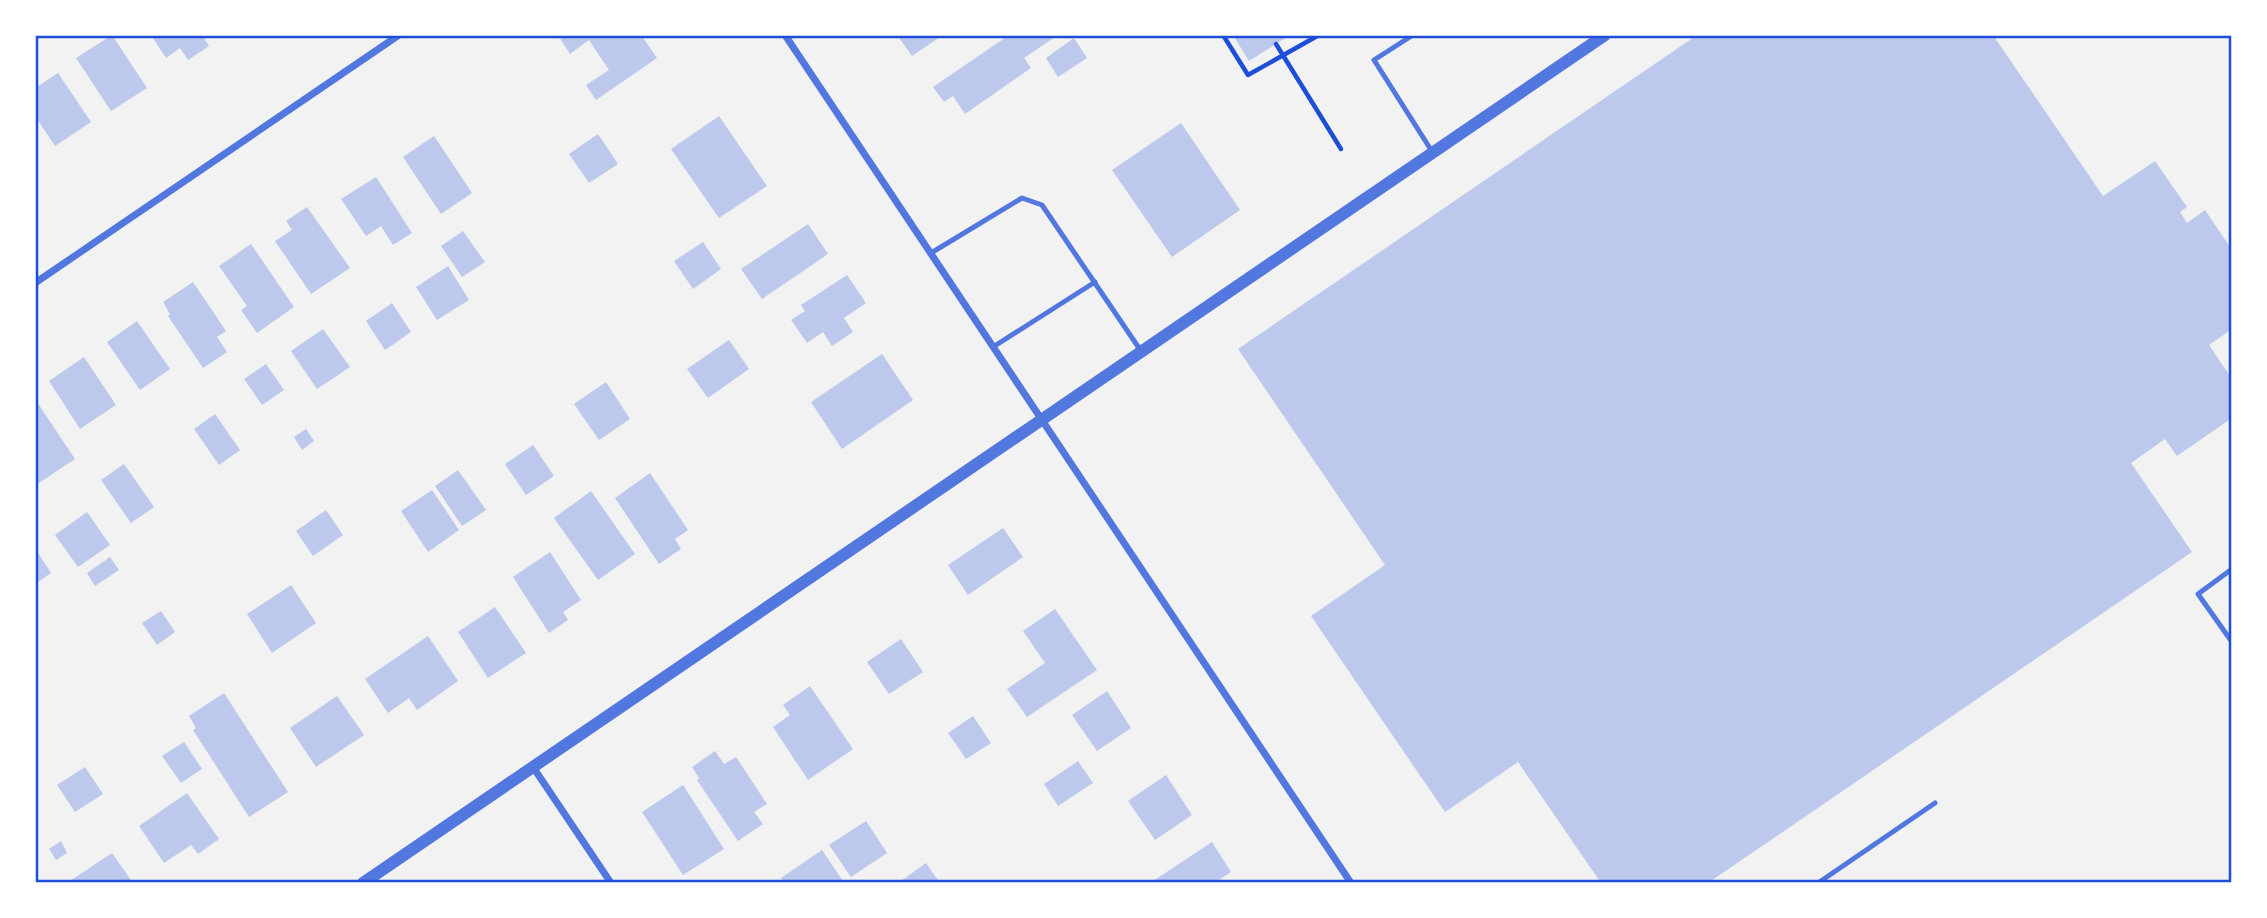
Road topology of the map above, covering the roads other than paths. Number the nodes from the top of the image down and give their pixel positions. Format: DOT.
graph roads {
  1 [pos="399,35"];
  2 [pos="785,35"];
  3 [pos="1413,35"];
  4 [pos="1605,35"];
  5 [pos="1587,40"];
  6 [pos="1433,153"];
  7 [pos="931,253"];
  8 [pos="1095,282"];
  9 [pos="35,283"];
  10 [pos="993,347"];
  11 [pos="1142,352"];
  12 [pos="1042,420"];
  13 [pos="2232,569"];
  14 [pos="2232,642"];
  15 [pos="533,767"];
  16 [pos="1935,803"];
  17 [pos="362,883"];
  18 [pos="611,883"];
  19 [pos="1351,883"];
  20 [pos="1818,883"];
  1 -- 9 [label="street"];
  2 -- 7 [label="street"];
  3 -- 6 [label="lane"];
  4 -- 5 [label="street"];
  5 -- 6 [label="street"];
  6 -- 11 [label="street"];
  7 -- 8 [label="lane"];
  7 -- 10 [label="street"];
  8 -- 10 [label="lane"];
  8 -- 11 [label="lane"];
  10 -- 12 [label="street"];
  11 -- 12 [label="street"];
  12 -- 15 [label="street"];
  12 -- 19 [label="street"];
  13 -- 14 [label="lane"];
  15 -- 17 [label="street"];
  15 -- 18 [label="street"];
  16 -- 20 [label="lane"];
}
